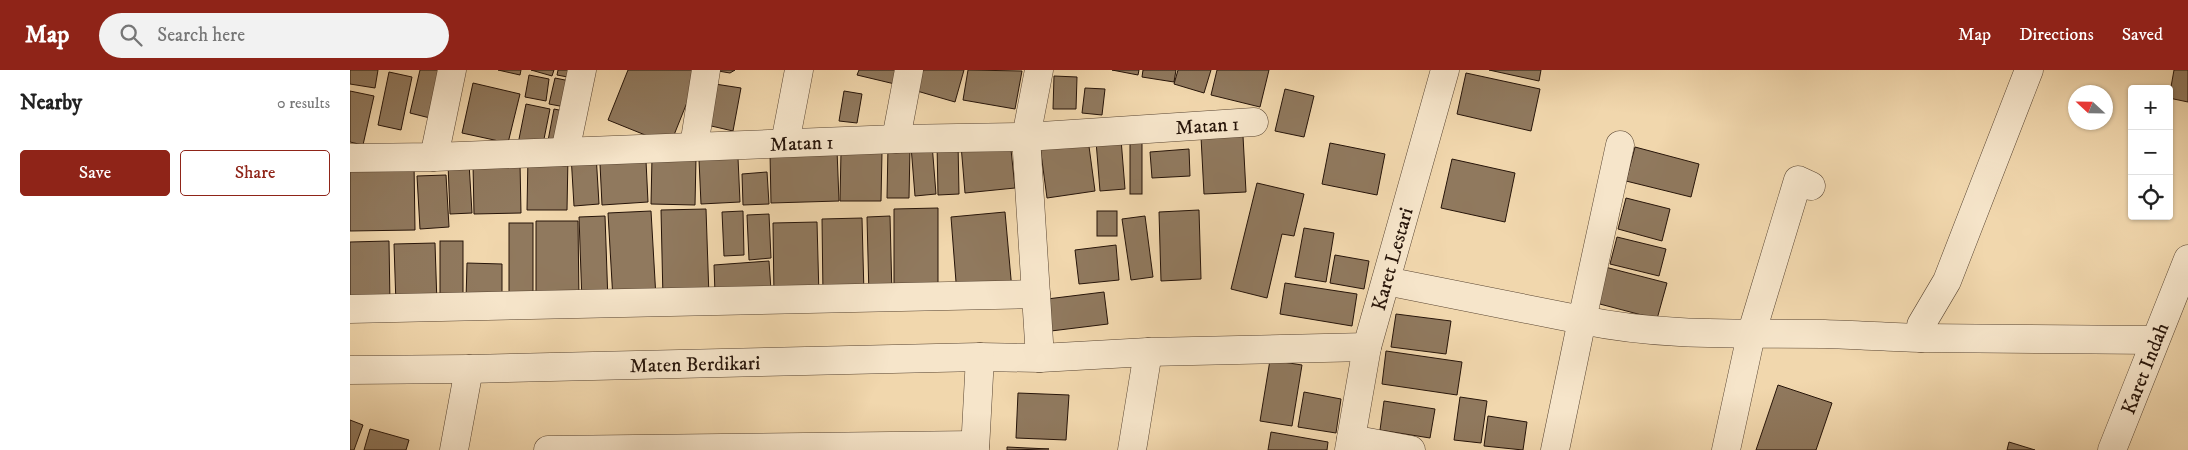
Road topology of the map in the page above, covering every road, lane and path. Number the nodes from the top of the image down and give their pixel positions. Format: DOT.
graph roads {
  1 [pos="452,70"];
  2 [pos="582,70"];
  3 [pos="706,70"];
  4 [pos="799,70"];
  5 [pos="909,70"];
  6 [pos="1039,70"];
  7 [pos="1445,70"];
  8 [pos="2029,70"];
  9 [pos="1254,122"];
  10 [pos="1026,137"];
  11 [pos="896,138"];
  12 [pos="785,142"];
  13 [pos="1620,145"];
  14 [pos="694,146"];
  15 [pos="565,152"];
  16 [pos="434,157"];
  17 [pos="350,158"];
  18 [pos="1811,186"];
  19 [pos="2188,259"];
  20 [pos="1386,281"];
  21 [pos="1036,294"];
  22 [pos="350,309"];
  23 [pos="1582,320"];
  24 [pos="1751,335"];
  25 [pos="1920,338"];
  26 [pos="2155,340"];
  27 [pos="1368,347"];
  28 [pos="1148,352"];
  29 [pos="980,357"];
  30 [pos="1040,358"];
  31 [pos="469,369"];
  32 [pos="350,370"];
  33 [pos="1350,444"];
  34 [pos="975,447"];
  35 [pos="454,450"];
  36 [pos="548,450"];
  37 [pos="1132,450"];
  38 [pos="1411,450"];
  39 [pos="1555,450"];
  40 [pos="1726,450"];
  41 [pos="2112,450"];
  1 -- 16 [label="street"];
  2 -- 15 [label="street"];
  3 -- 14 [label="street"];
  4 -- 12 [label="street"];
  5 -- 11 [label="street"];
  6 -- 10 [label="street"];
  7 -- 20 [label="street, Karet Lestari"];
  8 -- 25 [label="street"];
  9 -- 10 [label="street, Matan 1"];
  10 -- 11 [label="street, Matan 1"];
  10 -- 21 [label="street"];
  11 -- 12 [label="street, Matan 1"];
  12 -- 14 [label="street, Matan 1"];
  13 -- 23 [label="street"];
  14 -- 15 [label="street, Matan 1"];
  15 -- 16 [label="street, Matan 1"];
  16 -- 17 [label="street, Matan 1"];
  18 -- 24 [label="street"];
  19 -- 26 [label="street, Karet Indah"];
  20 -- 23 [label="street"];
  20 -- 27 [label="street, Karet Lestari"];
  21 -- 22 [label="street"];
  21 -- 30 [label="street"];
  23 -- 24 [label="street"];
  23 -- 39 [label="street"];
  24 -- 25 [label="street"];
  24 -- 40 [label="street"];
  25 -- 26 [label="street"];
  26 -- 41 [label="street, Karet Indah"];
  27 -- 28 [label="street, Maten Berdikari"];
  27 -- 33 [label="street, Karet Lestari"];
  28 -- 30 [label="street, Maten Berdikari"];
  28 -- 37 [label="street"];
  29 -- 30 [label="street, Maten Berdikari"];
  29 -- 31 [label="street, Maten Berdikari"];
  29 -- 34 [label="street"];
  31 -- 32 [label="street, Maten Berdikari"];
  31 -- 35 [label="street"];
  33 -- 38 [label="street"];
  34 -- 36 [label="street"];
}
